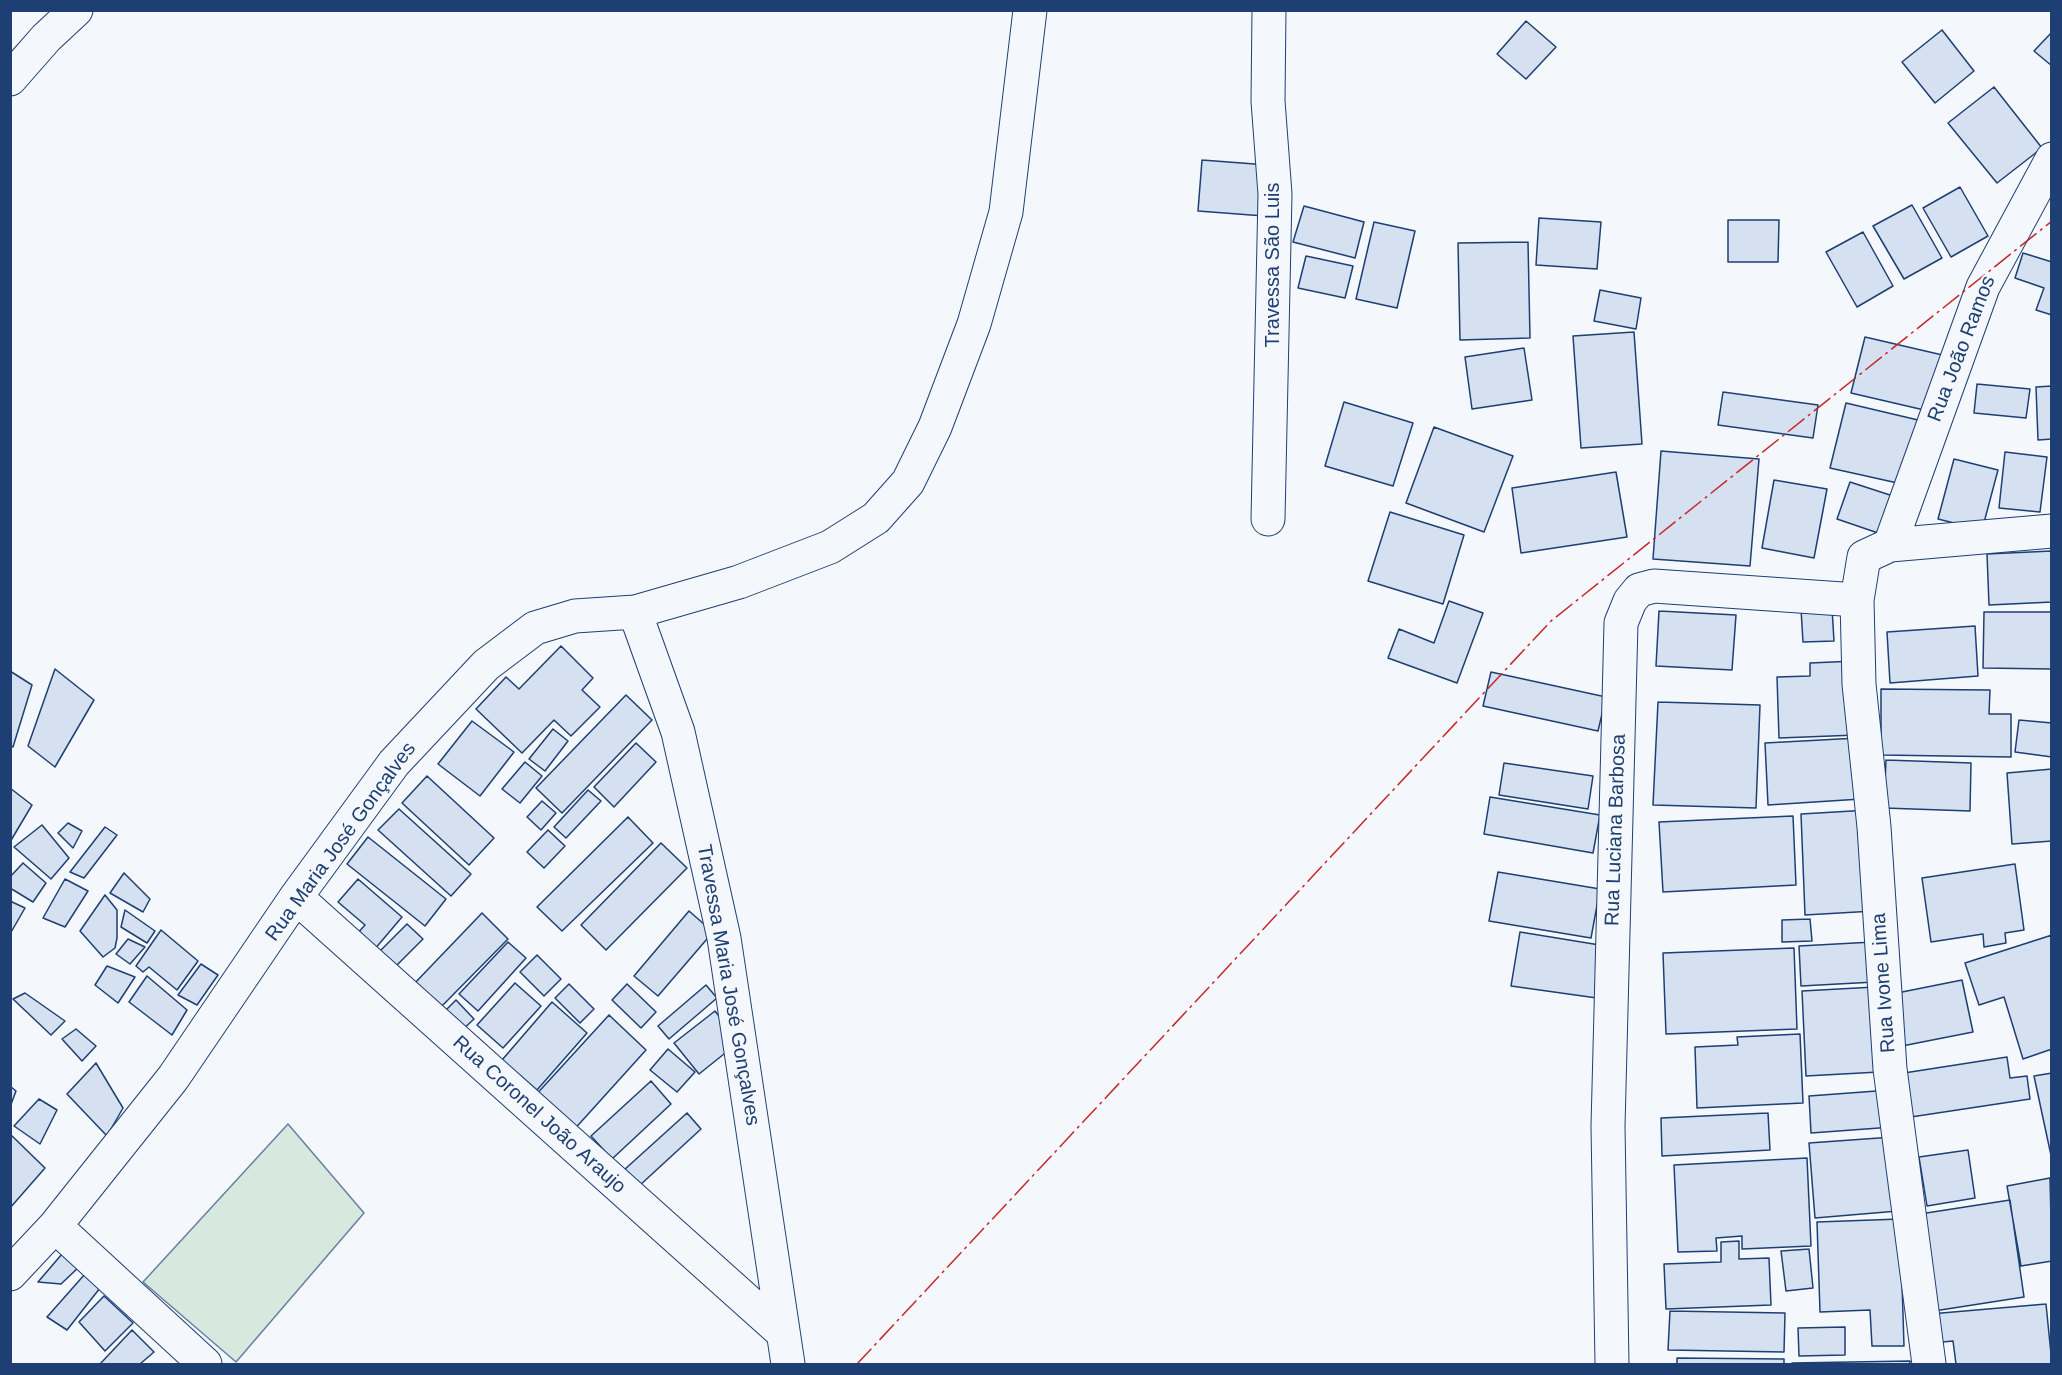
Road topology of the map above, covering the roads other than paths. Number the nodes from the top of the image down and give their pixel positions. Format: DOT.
graph roads {
  1 [pos="76,10"];
  2 [pos="1030,10"];
  3 [pos="1269,10"];
  4 [pos="10,79"];
  5 [pos="2052,159"];
  6 [pos="1268,519"];
  7 [pos="2052,531"];
  8 [pos="1890,545"];
  9 [pos="1857,600"];
  10 [pos="635,612"];
  11 [pos="296,897"];
  12 [pos="55,1226"];
  13 [pos="10,1274"];
  14 [pos="783,1333"];
  15 [pos="205,1365"];
  16 [pos="788,1365"];
  17 [pos="1612,1365"];
  18 [pos="1929,1365"];
  1 -- 4 [label="street"];
  2 -- 10 [label="street, Rua Maria José Gonçalves"];
  3 -- 6 [label="street, Travessa São Luis"];
  5 -- 8 [label="street, Rua João Ramos"];
  7 -- 8 [label="street"];
  8 -- 9 [label="street"];
  9 -- 17 [label="street, Rua Luciana Barbosa"];
  9 -- 18 [label="street, Rua Ivone Lima"];
  10 -- 11 [label="street, Rua Maria José Gonçalves"];
  10 -- 14 [label="street, Travessa Maria José Gonçalves"];
  11 -- 12 [label="street, Rua Maria José Gonçalves"];
  11 -- 14 [label="street, Rua Coronel João Araujo"];
  12 -- 13 [label="street, Rua Maria José Gonçalves"];
  12 -- 15 [label="street"];
  14 -- 16 [label="street, Travessa Maria José Gonçalves"];
}
